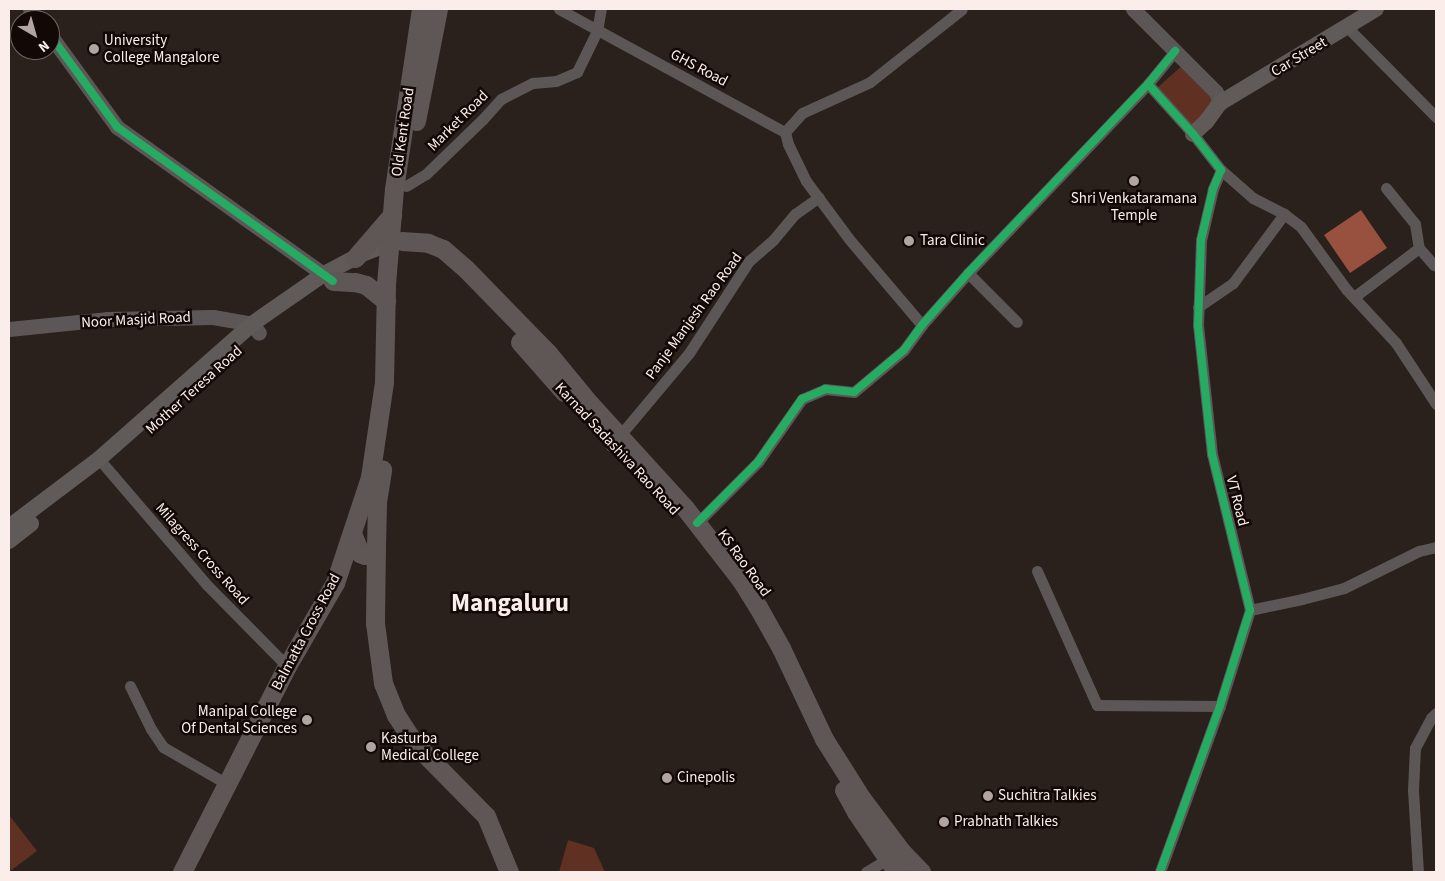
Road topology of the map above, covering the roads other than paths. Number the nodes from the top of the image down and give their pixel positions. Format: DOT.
graph roads {
  1 [pos="421,9"];
  2 [pos="438,9"];
  3 [pos="559,9"];
  4 [pos="601,9"];
  5 [pos="962,9"];
  6 [pos="1134,9"];
  7 [pos="1376,9"];
  8 [pos="1347,27"];
  9 [pos="598,31"];
  10 [pos="60,49"];
  11 [pos="1175,51"];
  12 [pos="1148,84"];
  13 [pos="1220,103"];
  14 [pos="1436,117"];
  15 [pos="786,132"];
  16 [pos="1193,134"];
  17 [pos="1221,170"];
  18 [pos="406,186"];
  19 [pos="1386,188"];
  20 [pos="819,197"];
  21 [pos="1284,214"];
  22 [pos="392,215"];
  23 [pos="395,248"];
  24 [pos="1419,248"];
  25 [pos="354,258"];
  26 [pos="1434,265"];
  27 [pos="968,273"];
  28 [pos="329,277"];
  29 [pos="1354,297"];
  30 [pos="386,301"];
  31 [pos="1198,307"];
  32 [pos="1016,322"];
  33 [pos="922,325"];
  34 [pos="9,329"];
  35 [pos="255,329"];
  36 [pos="1436,402"];
  37 [pos="615,442"];
  38 [pos="102,463"];
  39 [pos="697,523"];
  40 [pos="9,527"];
  41 [pos="352,533"];
  42 [pos="9,541"];
  43 [pos="376,547"];
  44 [pos="1436,547"];
  45 [pos="1037,571"];
  46 [pos="376,574"];
  47 [pos="335,583"];
  48 [pos="1250,610"];
  49 [pos="287,666"];
  50 [pos="130,686"];
  51 [pos="1220,706"];
  52 [pos="1436,713"];
  53 [pos="227,784"];
  54 [pos="893,866"];
  55 [pos="916,871"];
  56 [pos="182,872"];
  57 [pos="509,872"];
  58 [pos="866,872"];
  59 [pos="1160,872"];
  60 [pos="1418,872"];
  1 -- 22 [label="main road, Old Kent Road"];
  2 -- 18 [label="main road"];
  3 -- 9 [label="street, GHS Road"];
  4 -- 9 [label="street, Market Road"];
  5 -- 15 [label="street"];
  6 -- 11 [label="street"];
  7 -- 8 [label="main road, Car Street"];
  8 -- 13 [label="main road, Car Street"];
  8 -- 14 [label="street"];
  9 -- 15 [label="street, GHS Road"];
  9 -- 18 [label="street, Market Road"];
  10 -- 28 [label="street"];
  11 -- 12 [label="street"];
  11 -- 13 [label="street"];
  12 -- 16 [label="street"];
  12 -- 27 [label="street"];
  13 -- 16 [label="main road"];
  15 -- 20 [label="street"];
  16 -- 17 [label="street"];
  17 -- 21 [label="street"];
  17 -- 31 [label="street, VT Road"];
  18 -- 23 [label="main road"];
  19 -- 24 [label="street"];
  20 -- 33 [label="street"];
  20 -- 37 [label="street, Panje Manjesh Rao Road"];
  21 -- 29 [label="street"];
  21 -- 31 [label="street"];
  22 -- 23 [label="main road, Old Kent Road"];
  22 -- 25 [label="main road"];
  23 -- 25 [label="main road"];
  23 -- 28 [label="main road"];
  23 -- 30 [label="main road, Balmatta Cross Road"];
  23 -- 37 [label="main road, Karnad Sadashiva Rao Road"];
  23 -- 43 [label="main road"];
  24 -- 26 [label="street"];
  24 -- 29 [label="street"];
  25 -- 28 [label="main road"];
  27 -- 32 [label="street"];
  27 -- 33 [label="street"];
  28 -- 30 [label="main road"];
  28 -- 35 [label="main road"];
  29 -- 36 [label="street"];
  30 -- 41 [label="main road, Balmatta Cross Road"];
  31 -- 48 [label="street, VT Road"];
  33 -- 39 [label="street"];
  34 -- 35 [label="street, Noor Masjid Road"];
  35 -- 38 [label="main road"];
  37 -- 39 [label="main road, KS Rao Road"];
  37 -- 54 [label="main road, Karnad Sadashiva Rao Road"];
  38 -- 40 [label="main road"];
  38 -- 42 [label="main road"];
  38 -- 49 [label="street, Milagress Cross Road"];
  39 -- 55 [label="main road, KS Rao Road"];
  41 -- 43 [label="main road"];
  41 -- 47 [label="main road, Balmatta Cross Road"];
  43 -- 46 [label="main road"];
  44 -- 48 [label="street"];
  45 -- 51 [label="street"];
  46 -- 47 [label="main road"];
  46 -- 57 [label="main road"];
  47 -- 49 [label="main road, Balmatta Cross Road"];
  48 -- 51 [label="street"];
  49 -- 53 [label="main road, Balmatta Cross Road"];
  50 -- 53 [label="street"];
  51 -- 59 [label="street"];
  52 -- 60 [label="street"];
  53 -- 56 [label="main road, Balmatta Cross Road"];
  54 -- 58 [label="street"];
}
